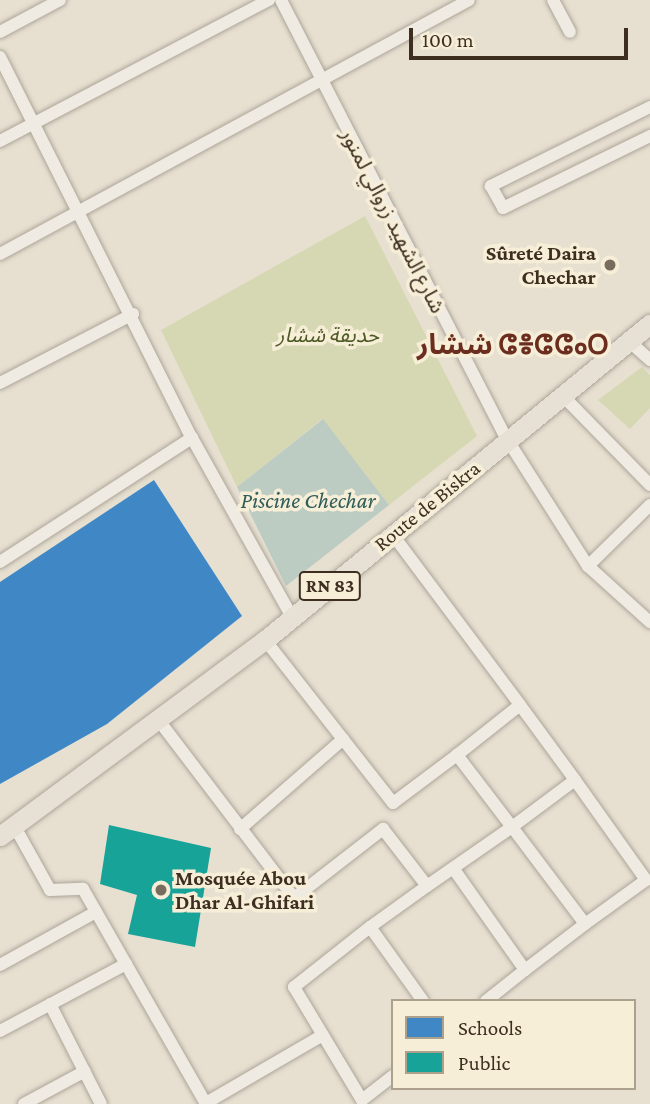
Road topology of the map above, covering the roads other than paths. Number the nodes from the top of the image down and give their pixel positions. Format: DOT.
graph roads {
  1 [pos="60,0"];
  2 [pos="270,0"];
  3 [pos="281,0"];
  4 [pos="469,0"];
  5 [pos="553,0"];
  6 [pos="0,32"];
  7 [pos="570,32"];
  8 [pos="0,57"];
  9 [pos="320,75"];
  10 [pos="650,107"];
  11 [pos="34,123"];
  12 [pos="650,136"];
  13 [pos="0,141"];
  14 [pos="80,214"];
  15 [pos="0,254"];
  16 [pos="133,314"];
  17 [pos="650,324"];
  18 [pos="630,342"];
  19 [pos="650,360"];
  20 [pos="0,383"];
  21 [pos="562,395"];
  22 [pos="192,438"];
  23 [pos="507,439"];
  24 [pos="650,485"];
  25 [pos="650,505"];
  26 [pos="393,535"];
  27 [pos="0,562"];
  28 [pos="588,566"];
  29 [pos="648,616"];
  30 [pos="292,617"];
  31 [pos="265,640"];
  32 [pos="520,705"];
  33 [pos="160,722"];
  34 [pos="343,739"];
  35 [pos="457,755"];
  36 [pos="575,780"];
  37 [pos="512,827"];
  38 [pos="240,829"];
  39 [pos="8,832"];
  40 [pos="453,868"];
  41 [pos="427,886"];
  42 [pos="96,912"];
  43 [pos="584,924"];
  44 [pos="370,927"];
  45 [pos="126,964"];
  46 [pos="0,965"];
  47 [pos="525,970"];
  48 [pos="422,999"];
  49 [pos="489,999"];
  50 [pos="50,1004"];
  51 [pos="0,1031"];
  52 [pos="323,1035"];
  53 [pos="85,1071"];
  54 [pos="391,1078"];
  55 [pos="206,1103"];
  56 [pos="24,1104"];
  57 [pos="102,1104"];
  1 -- 6 [label="street"];
  2 -- 11 [label="street"];
  3 -- 9 [label="street, شارع الشهيد زروالي لمنور"];
  4 -- 9 [label="street"];
  5 -- 7 [label="street"];
  8 -- 11 [label="street"];
  9 -- 14 [label="street"];
  9 -- 23 [label="street, شارع الشهيد زروالي لمنور"];
  10 -- 12 [label="street"];
  11 -- 13 [label="street"];
  11 -- 14 [label="street"];
  14 -- 15 [label="street"];
  14 -- 16 [label="street"];
  16 -- 20 [label="street"];
  16 -- 22 [label="street"];
  17 -- 18 [label="main road, Route de Biskra / RN 83"];
  18 -- 19 [label="street"];
  18 -- 21 [label="main road, Route de Biskra / RN 83"];
  21 -- 23 [label="main road, Route de Biskra / RN 83"];
  21 -- 24 [label="street"];
  22 -- 27 [label="street"];
  22 -- 30 [label="street"];
  23 -- 26 [label="main road, Route de Biskra / RN 83"];
  23 -- 28 [label="street, شارع الشهيد زروالي لمنور"];
  25 -- 28 [label="street"];
  26 -- 30 [label="main road, Route de Biskra / RN 83"];
  26 -- 32 [label="street"];
  28 -- 29 [label="street, شارع الشهيد زروالي لمنور"];
  30 -- 31 [label="main road, Route de Biskra / RN 83"];
  31 -- 33 [label="main road, Route de Biskra / RN 83"];
  31 -- 34 [label="street"];
  32 -- 35 [label="street"];
  32 -- 36 [label="street"];
  33 -- 38 [label="street"];
  33 -- 39 [label="main road, Route de Biskra / RN 83"];
  34 -- 35 [label="street"];
  34 -- 38 [label="street"];
  35 -- 37 [label="street"];
  36 -- 37 [label="street"];
  36 -- 43 [label="street"];
  37 -- 40 [label="street"];
  37 -- 43 [label="street"];
  38 -- 41 [label="street"];
  39 -- 42 [label="street"];
  40 -- 41 [label="street"];
  40 -- 47 [label="street"];
  41 -- 44 [label="street"];
  42 -- 45 [label="street"];
  42 -- 46 [label="street"];
  43 -- 47 [label="street"];
  44 -- 48 [label="street"];
  44 -- 52 [label="street"];
  45 -- 50 [label="street"];
  45 -- 55 [label="street"];
  47 -- 49 [label="street"];
  50 -- 51 [label="street"];
  50 -- 53 [label="street"];
  52 -- 54 [label="street"];
  52 -- 55 [label="street"];
  53 -- 56 [label="street"];
  53 -- 57 [label="street"];
}
